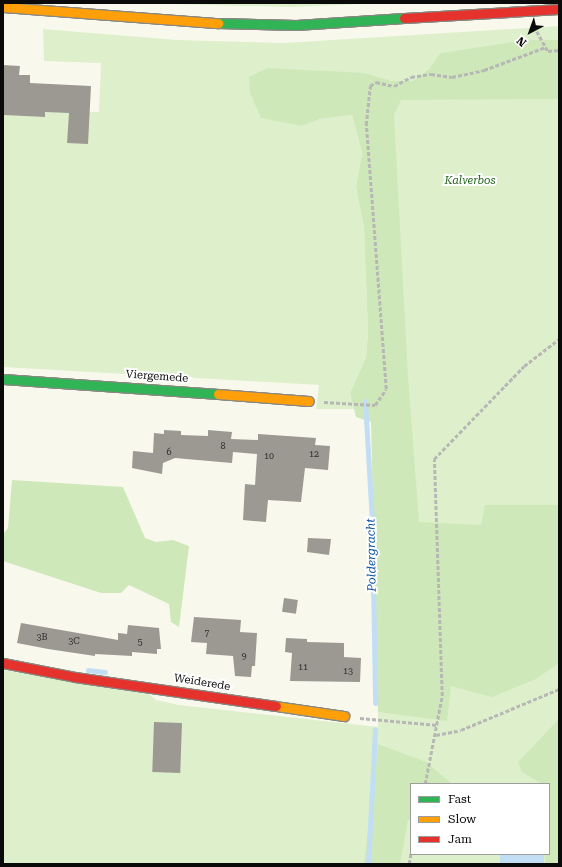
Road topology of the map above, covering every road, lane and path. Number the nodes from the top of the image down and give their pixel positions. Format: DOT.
graph roads {
  1 [pos="3,7"];
  2 [pos="559,9"];
  3 [pos="525,12"];
  4 [pos="546,47"];
  5 [pos="559,50"];
  6 [pos="559,339"];
  7 [pos="3,379"];
  8 [pos="309,401"];
  9 [pos="3,663"];
  10 [pos="559,689"];
  11 [pos="344,716"];
  12 [pos="438,724"];
  13 [pos="436,735"];
  14 [pos="426,783"];
  1 -- 3 [label="street"];
  2 -- 3 [label="street"];
  3 -- 4 [label="path"];
  4 -- 5 [label="path"];
  4 -- 8 [label="path"];
  6 -- 12 [label="path"];
  7 -- 8 [label="street, Viergemede"];
  9 -- 11 [label="street, Weiderede"];
  10 -- 13 [label="path"];
  11 -- 12 [label="path"];
  12 -- 13 [label="path"];
  13 -- 14 [label="path"];
}
